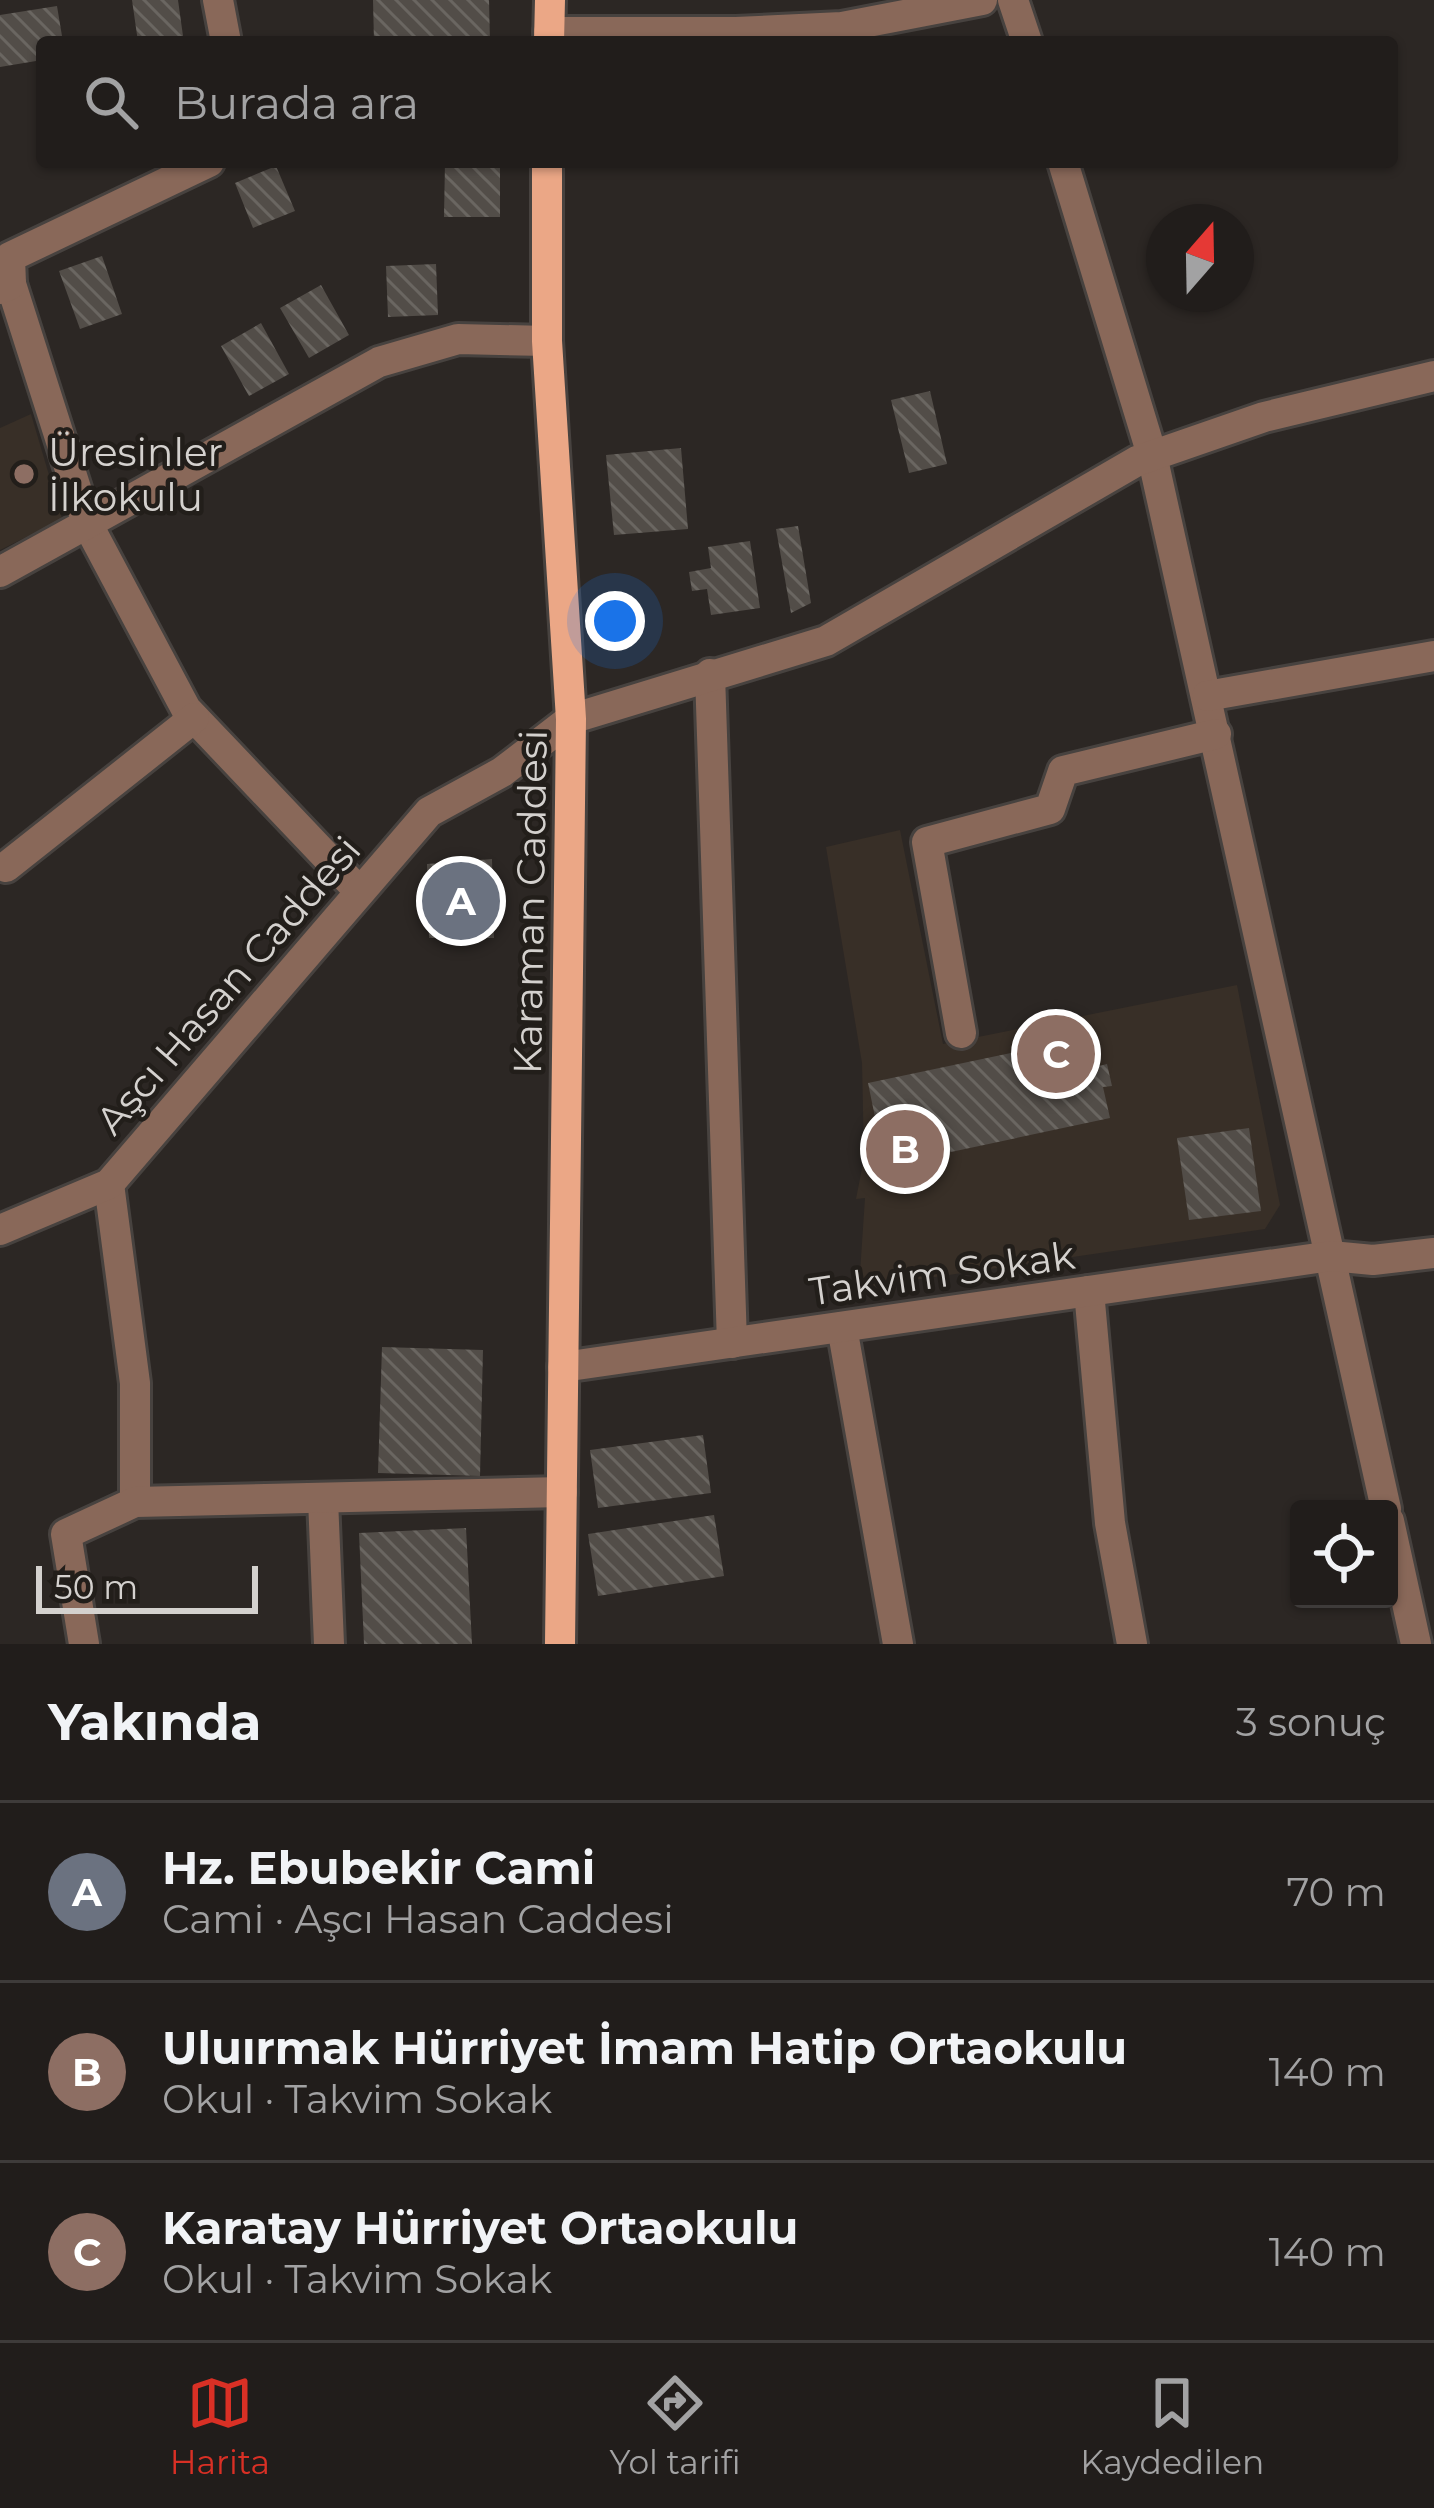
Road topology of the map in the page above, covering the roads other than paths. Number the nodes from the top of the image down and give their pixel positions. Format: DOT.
graph roads {
  1 [pos="218,0"];
  2 [pos="550,0"];
  3 [pos="982,0"];
  4 [pos="1013,0"];
  5 [pos="225,36"];
  6 [pos="549,36"];
  7 [pos="586,36"];
  8 [pos="1025,36"];
  9 [pos="196,168"];
  10 [pos="547,168"];
  11 [pos="1066,168"];
  12 [pos="6,286"];
  13 [pos="547,340"];
  14 [pos="1434,376"];
  15 [pos="1152,455"];
  16 [pos="88,523"];
  17 [pos="0,572"];
  18 [pos="1434,656"];
  19 [pos="710,674"];
  20 [pos="1207,696"];
  21 [pos="194,718"];
  22 [pos="571,719"];
  23 [pos="1216,734"];
  24 [pos="6,867"];
  25 [pos="359,891"];
  26 [pos="961,1033"];
  27 [pos="109,1184"];
  28 [pos="0,1230"];
  29 [pos="1434,1253"];
  30 [pos="1331,1256"];
  31 [pos="1089,1292"];
  32 [pos="842,1327"];
  33 [pos="732,1343"];
  34 [pos="563,1367"];
  35 [pos="562,1492"];
  36 [pos="323,1499"];
  37 [pos="1384,1500"];
  38 [pos="135,1502"];
  39 [pos="1398,1563"];
  40 [pos="84,1644"];
  41 [pos="329,1644"];
  42 [pos="560,1644"];
  43 [pos="898,1644"];
  44 [pos="1132,1644"];
  45 [pos="1416,1644"];
  1 -- 5 [label="street"];
  2 -- 6 [label="main road"];
  3 -- 7 [label="street"];
  4 -- 8 [label="street"];
  9 -- 12 [label="street"];
  10 -- 13 [label="main road, Karaman Caddesi"];
  11 -- 15 [label="street"];
  12 -- 16 [label="street"];
  13 -- 16 [label="street"];
  13 -- 22 [label="main road, Karaman Caddesi"];
  14 -- 15 [label="street, Aşcı Hasan Caddesi"];
  15 -- 19 [label="street, Aşcı Hasan Caddesi"];
  15 -- 20 [label="street"];
  16 -- 17 [label="street"];
  16 -- 21 [label="street"];
  18 -- 20 [label="street"];
  19 -- 22 [label="street, Aşcı Hasan Caddesi"];
  19 -- 33 [label="street"];
  20 -- 23 [label="street"];
  21 -- 24 [label="street"];
  21 -- 25 [label="street"];
  22 -- 25 [label="street, Aşcı Hasan Caddesi"];
  22 -- 34 [label="main road, Karaman Caddesi"];
  23 -- 26 [label="street"];
  23 -- 30 [label="street"];
  25 -- 27 [label="street, Aşcı Hasan Caddesi"];
  27 -- 28 [label="street, Aşcı Hasan Caddesi"];
  27 -- 38 [label="street"];
  29 -- 30 [label="street, Takvim Sokak"];
  30 -- 31 [label="street, Takvim Sokak"];
  30 -- 37 [label="street"];
  31 -- 32 [label="street, Takvim Sokak"];
  31 -- 44 [label="street"];
  32 -- 33 [label="street, Takvim Sokak"];
  32 -- 43 [label="street"];
  33 -- 34 [label="street, Takvim Sokak"];
  34 -- 35 [label="main road, Karaman Caddesi"];
  35 -- 36 [label="street"];
  35 -- 42 [label="main road, Karaman Caddesi"];
  36 -- 38 [label="street"];
  36 -- 41 [label="street"];
  38 -- 40 [label="street"];
  39 -- 45 [label="street"];
}
